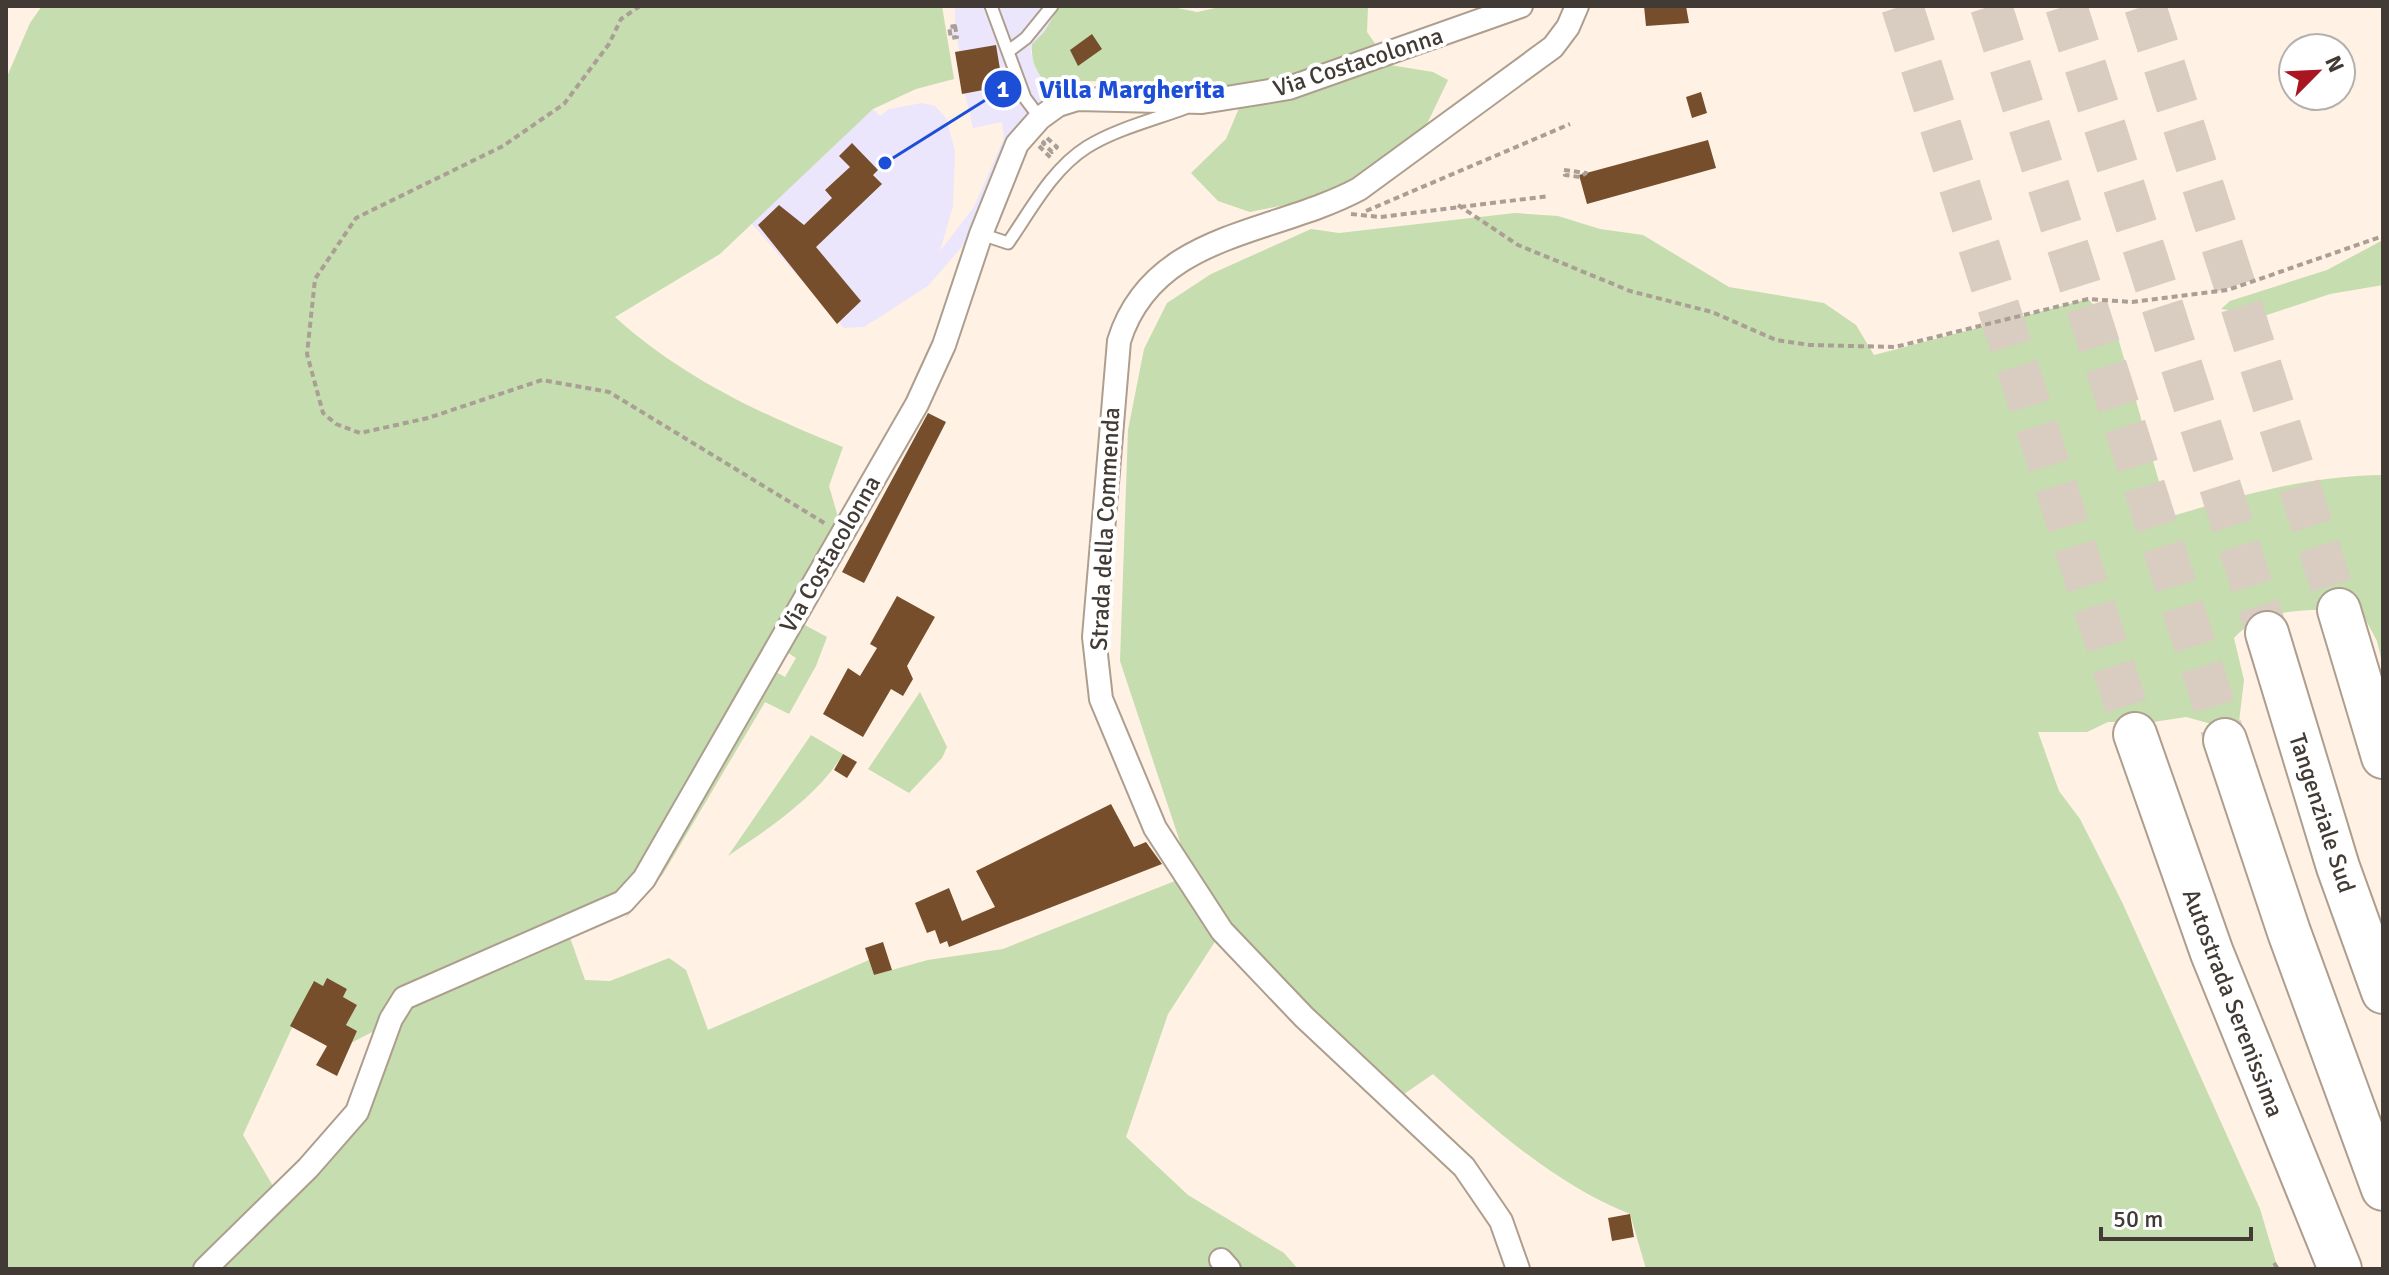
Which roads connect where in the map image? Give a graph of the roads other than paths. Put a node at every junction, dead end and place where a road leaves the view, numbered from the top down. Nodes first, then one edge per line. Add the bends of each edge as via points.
1 (991, 6) edge
2 (1052, 6) edge
3 (1521, 6) edge
4 (1577, 6) edge
5 (1010, 50) junction
6 (1202, 102) junction
7 (1044, 128) junction
8 (981, 234) junction
9 (2339, 610) tunnel mouth
10 (2267, 633) tunnel mouth
11 (2135, 734) tunnel mouth
12 (2225, 740) tunnel mouth
13 (2383, 757) edge
14 (2383, 992) edge
15 (2383, 1189) edge
16 (205, 1269) edge
17 (1518, 1269) edge
18 (2340, 1269) edge

1 - 5 lane
2 - 5 lane
3 - 6 street, Via Costacolonna via 1289,88
4 - 17 street, Strada della Commenda via 1553,47 1359,189 1184,256 1143,290 1119,341 1094,637 1101,699 1155,828 1222,931 1304,1017 1464,1167 1501,1221
5 - 7 lane via 1025,98
6 - 7 street, Via Costacolonna via 1077,99
6 - 8 lane via 1085,149 1046,187 1008,243
7 - 8 street, Via Costacolonna via 1017,144
8 - 16 street, Via Costacolonna via 944,345 917,404 644,879 623,902 404,998 391,1019 357,1112
9 - 13 highway
10 - 14 highway, Tangenziale Sud via 2338,867
11 - 18 highway, Autostrada Serenissima via 2212,953
12 - 15 highway

